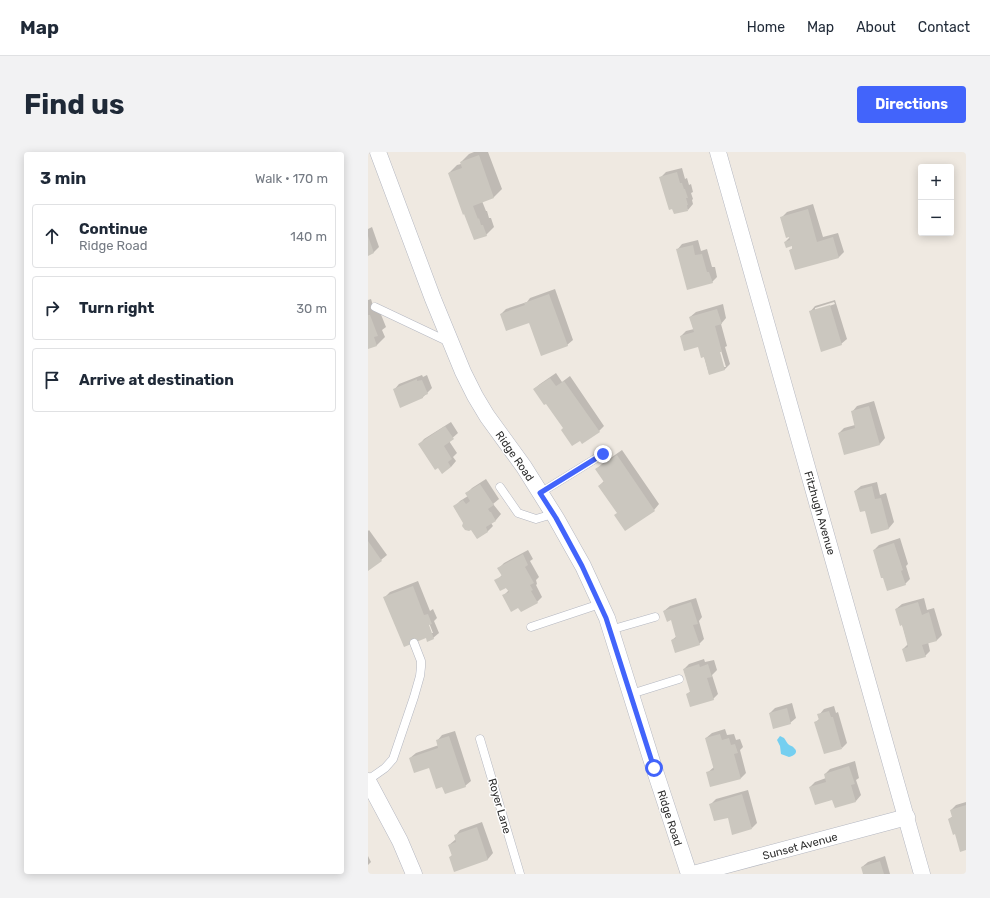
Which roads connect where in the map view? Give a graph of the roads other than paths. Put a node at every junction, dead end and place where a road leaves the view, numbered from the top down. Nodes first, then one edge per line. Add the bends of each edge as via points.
1 (378, 152) edge
2 (718, 152) edge
3 (375, 307) dead end
4 (451, 343) junction
5 (603, 454) dead end
6 (500, 487) dead end
7 (540, 493) junction
8 (553, 514) junction
9 (600, 604) junction
10 (655, 617) dead end
11 (531, 627) dead end
12 (610, 630) junction
13 (414, 643) dead end
14 (679, 679) dead end
15 (631, 694) junction
16 (480, 739) dead end
17 (368, 781) edge
18 (907, 817) junction
19 (414, 874) edge
20 (520, 874) edge
21 (689, 874) edge
22 (693, 874) edge
23 (922, 874) edge

1 - 4 street, Ridge Road
2 - 18 street, Fitzhugh Avenue
3 - 4 lane
4 - 7 street, Ridge Road via 475,396
5 - 7 lane
6 - 8 lane via 518,513 536,519
7 - 8 street, Ridge Road
8 - 9 street, Ridge Road
9 - 11 lane
9 - 12 street, Ridge Road
10 - 12 lane
12 - 15 street, Ridge Road
13 - 17 lane via 421,661 420,676 398,746 389,764
14 - 15 lane
15 - 21 street, Ridge Road
16 - 20 lane, Royer Lane
17 - 19 street via 400,841
18 - 22 street, Sunset Avenue
18 - 23 street, Fitzhugh Avenue

